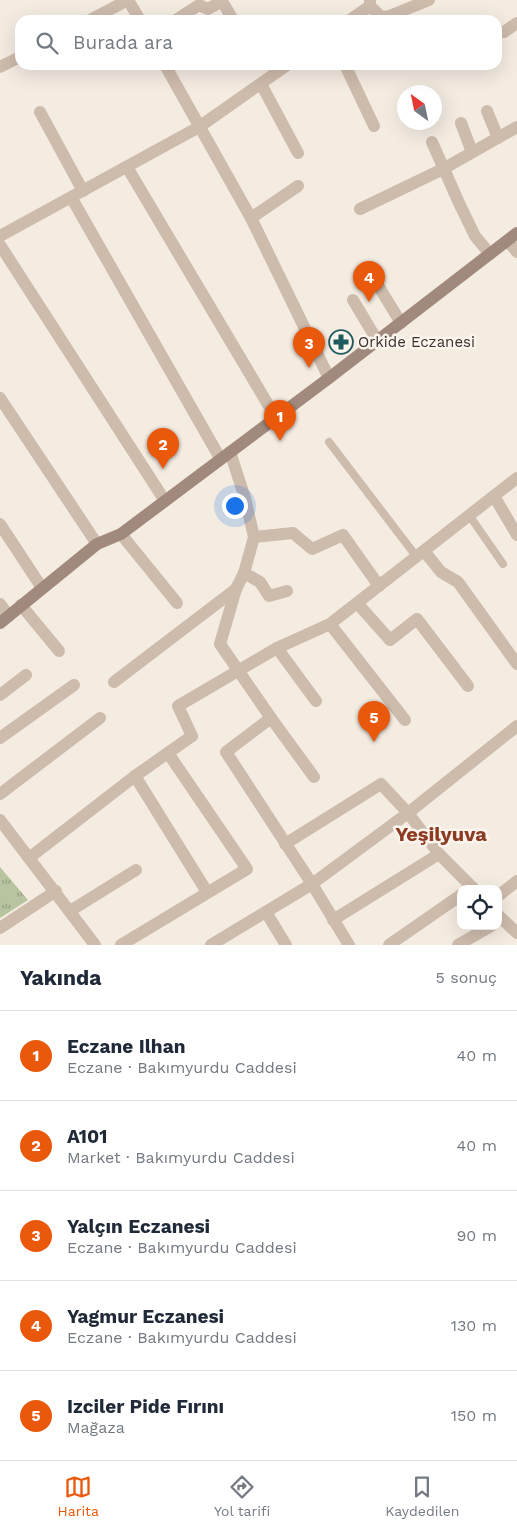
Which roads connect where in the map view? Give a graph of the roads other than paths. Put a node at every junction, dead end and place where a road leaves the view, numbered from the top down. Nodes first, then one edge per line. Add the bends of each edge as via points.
1 (128, 0) edge
2 (429, 0) edge
3 (370, 3) edge
4 (100, 15) edge
5 (137, 15) edge
6 (184, 15) edge
7 (230, 15) edge
8 (356, 15) edge
9 (379, 15) edge
10 (392, 15) edge
11 (517, 23) edge
12 (504, 32) dead end
13 (15, 60) edge
14 (0, 67) edge
15 (168, 70) edge
16 (280, 70) edge
17 (347, 70) edge
18 (261, 84) junction
19 (487, 111) dead end
20 (40, 112) dead end
21 (461, 123) dead end
22 (374, 126) dead end
23 (199, 127) junction
24 (517, 127) edge
25 (498, 138) junction
26 (432, 142) dead end
27 (298, 152) dead end
28 (472, 152) junction
29 (127, 167) junction
30 (443, 168) junction
31 (298, 186) dead end
32 (83, 191) junction
33 (71, 197) junction
34 (360, 209) dead end
35 (251, 218) junction
36 (0, 236) edge
37 (514, 236) edge
38 (0, 245) edge
39 (517, 252) edge
40 (490, 254) junction
41 (376, 282) dead end
42 (353, 300) dead end
43 (401, 323) junction
44 (377, 340) junction
45 (329, 378) junction
46 (0, 398) edge
47 (276, 418) junction
48 (328, 442) dead end
49 (225, 455) junction
50 (517, 478) edge
51 (494, 496) junction
52 (165, 502) junction
53 (469, 516) junction
54 (0, 524) edge
55 (120, 534) junction
56 (517, 535) edge
57 (254, 537) junction
58 (97, 544) junction
59 (420, 554) junction
60 (503, 564) dead end
61 (244, 572) junction
62 (378, 586) junction
63 (42, 588) junction
64 (236, 589) junction
65 (287, 591) dead end
66 (177, 603) dead end
67 (0, 604) edge
68 (358, 604) junction
69 (21, 605) junction
70 (4, 619) edge
71 (330, 624) junction
72 (277, 648) junction
73 (59, 651) dead end
74 (517, 664) edge
75 (238, 670) junction
76 (26, 675) dead end
77 (114, 682) dead end
78 (74, 685) dead end
79 (468, 686) dead end
80 (0, 695) edge
81 (316, 701) dead end
82 (100, 718) dead end
83 (271, 718) junction
84 (405, 720) dead end
85 (517, 726) edge
86 (0, 738) edge
87 (168, 753) junction
88 (135, 776) junction
89 (314, 777) dead end
90 (0, 794) edge
91 (408, 813) junction
92 (0, 820) edge
93 (285, 844) junction
94 (439, 854) junction
95 (29, 858) junction
96 (136, 870) dead end
97 (517, 881) edge
98 (312, 884) junction
99 (470, 885) edge
100 (56, 891) junction
101 (208, 892) junction
102 (502, 893) edge
103 (457, 899) edge
104 (70, 911) junction
105 (266, 912) junction
106 (334, 920) junction
107 (502, 921) edge
108 (0, 928) edge
109 (484, 930) edge
110 (517, 933) edge
111 (95, 945) edge
112 (121, 945) edge
113 (211, 945) edge
114 (286, 945) edge
115 (349, 945) edge
116 (388, 945) edge
117 (458, 945) edge

1 - 4 street
1 - 5 street
2 - 10 street
3 - 8 street
3 - 9 street
6 - 7 street via 199,5 208,9 222,1
11 - 12 street
13 - 14 street
15 - 23 street
16 - 18 street
17 - 22 street
18 - 23 street
18 - 27 street
19 - 25 street
20 - 32 street
21 - 28 street
23 - 29 street
23 - 35 street
24 - 25 street
25 - 28 street
26 - 30 street
28 - 30 street
29 - 32 street
29 - 47 street
30 - 34 street
30 - 40 street via 475,236
31 - 35 street
32 - 33 street
33 - 36 street
33 - 49 street
35 - 45 street
37 - 39 street
37 - 40 main road
38 - 52 street
40 - 43 main road
41 - 43 street
42 - 44 street
43 - 44 main road
44 - 45 main road
45 - 47 main road
46 - 58 street
47 - 49 main road
48 - 59 lane
49 - 52 main road
49 - 57 street via 245,498
50 - 51 street
51 - 53 street
51 - 56 street
52 - 55 main road
53 - 59 street
53 - 60 lane
54 - 63 street
55 - 58 main road
55 - 66 street
57 - 61 street
57 - 62 street via 293,533 312,549 343,535
58 - 63 main road
59 - 62 street
59 - 74 street via 458,582
61 - 64 street
61 - 65 street via 260,582 269,596
62 - 68 street
63 - 69 main road
64 - 75 street via 220,644
64 - 77 street
67 - 70 street
68 - 71 street
68 - 79 street via 390,640 416,619
69 - 70 main road
69 - 73 street
71 - 72 street
71 - 84 street
72 - 75 street
72 - 81 street
75 - 83 street
75 - 87 street via 178,706 192,736
76 - 80 street
78 - 86 street
82 - 90 street
83 - 89 street
83 - 93 street via 226,752
85 - 91 street
87 - 88 street
87 - 101 street via 246,869
88 - 95 street
88 - 101 street
91 - 93 street via 381,784
91 - 94 street
91 - 98 street
92 - 95 street
93 - 98 street
94 - 99 street
94 - 106 street
95 - 100 street
96 - 104 street
97 - 102 street
98 - 105 street
98 - 106 street
100 - 104 street
100 - 108 street
101 - 112 street
103 - 116 street
104 - 111 street
105 - 113 street
105 - 114 street
106 - 115 street
107 - 110 street
109 - 117 street

